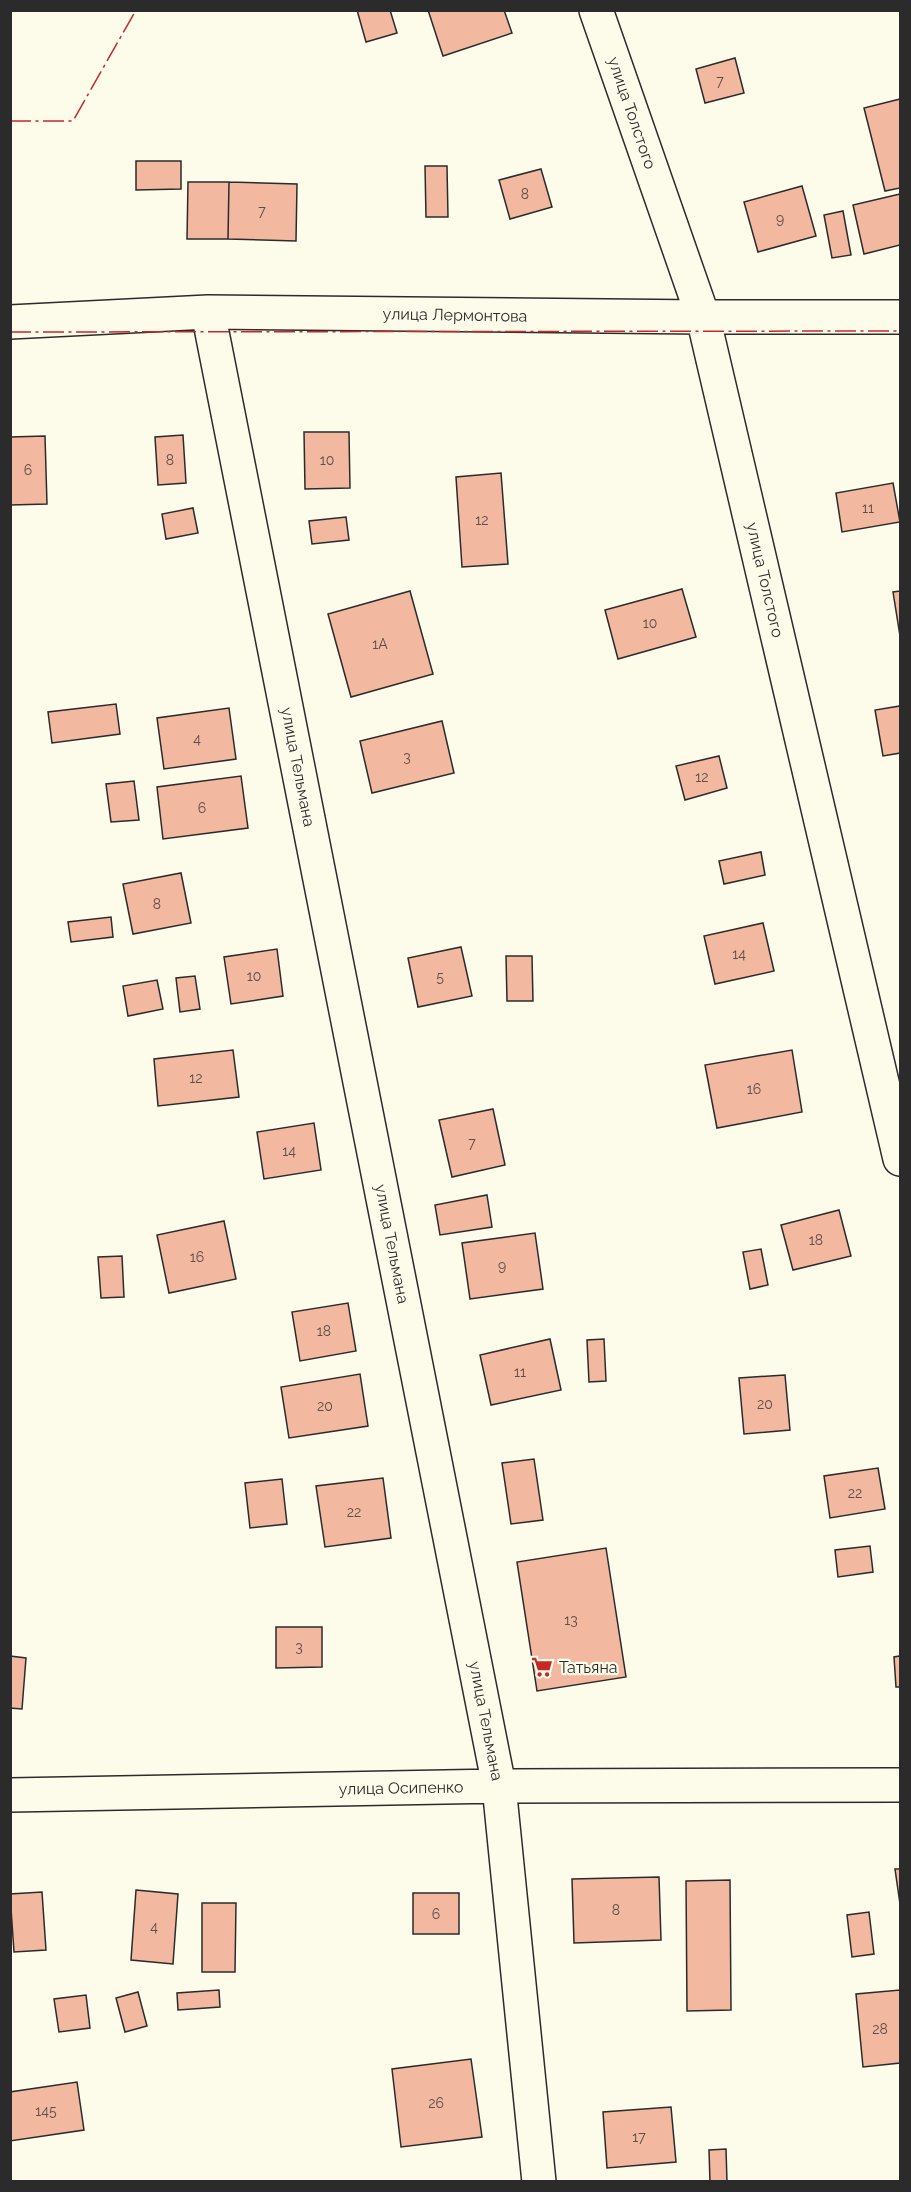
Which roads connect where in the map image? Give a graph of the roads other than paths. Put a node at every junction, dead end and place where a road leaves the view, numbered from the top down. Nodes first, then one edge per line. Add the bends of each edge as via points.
1 (596, 10) edge
2 (208, 312) junction
3 (703, 317) junction
4 (900, 317) edge
5 (10, 322) edge
6 (888, 1050) edge
7 (900, 1159) edge
8 (900, 1785) edge
9 (499, 1786) junction
10 (10, 1795) edge
11 (539, 2181) edge

1 - 3 street, улица Толстого
2 - 3 street, улица Лермонтова
2 - 5 street, улица Лермонтова
2 - 9 street, улица Тельмана
3 - 4 street, улица Лермонтова
3 - 6 street, улица Толстого
6 - 7 street, улица Толстого
8 - 9 street, улица Осипенко
9 - 10 street, улица Осипенко
9 - 11 street, улица Тельмана

